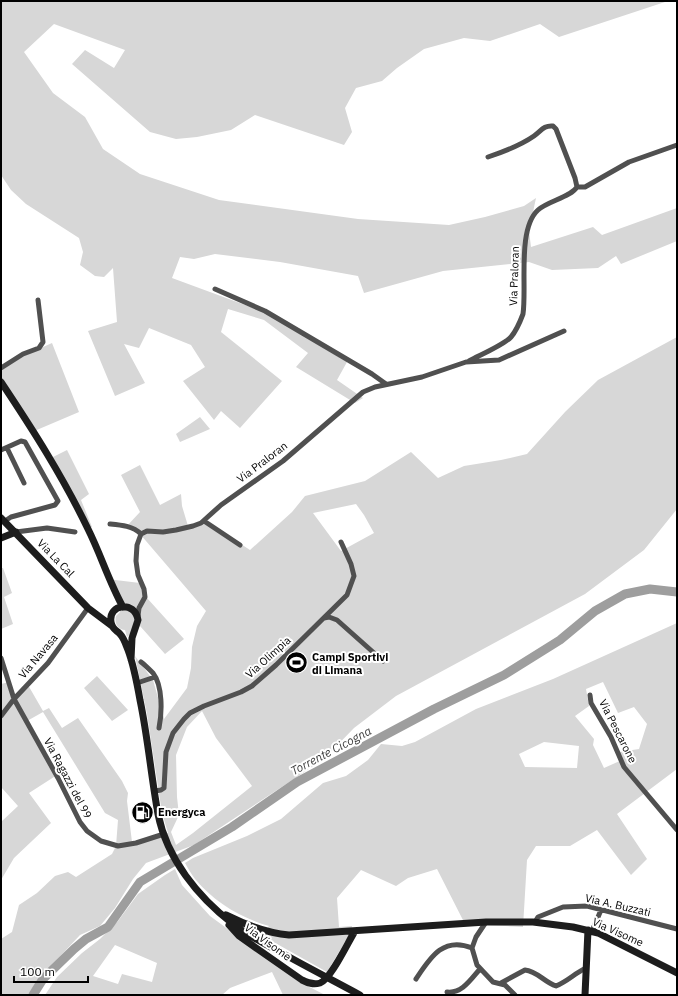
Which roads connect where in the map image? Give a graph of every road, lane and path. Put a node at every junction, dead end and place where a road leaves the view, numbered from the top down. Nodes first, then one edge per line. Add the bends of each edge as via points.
1 (677, 146) edge
2 (488, 157) dead end
3 (577, 187) junction
4 (215, 289) dead end
5 (38, 300) dead end
6 (564, 331) dead end
7 (466, 362) junction
8 (1, 368) edge
9 (1, 382) edge
10 (386, 384) junction
11 (7, 448) junction
12 (1, 450) edge
13 (24, 483) dead end
14 (3, 520) edge
15 (204, 520) junction
16 (110, 524) dead end
17 (16, 532) junction
18 (75, 532) dead end
19 (141, 534) junction
20 (1, 538) edge
21 (341, 542) dead end
22 (240, 545) dead end
23 (113, 589) junction
24 (143, 601) junction
25 (127, 607) junction
26 (88, 608) junction
27 (113, 613) junction
28 (96, 614) junction
29 (138, 616) junction
30 (324, 618) junction
31 (112, 626) junction
32 (133, 631) junction
33 (119, 633) junction
34 (1, 659) edge
35 (131, 659) junction
36 (383, 661) dead end
37 (141, 662) dead end
38 (155, 677) junction
39 (137, 683) junction
40 (590, 695) dead end
41 (14, 699) junction
42 (1, 716) edge
43 (159, 728) dead end
44 (155, 791) junction
45 (677, 830) edge
46 (164, 834) junction
47 (217, 910) junction
48 (601, 910) junction
49 (486, 922) junction
50 (535, 922) junction
51 (677, 930) edge
52 (354, 931) junction
53 (590, 931) junction
54 (472, 948) junction
55 (586, 968) junction
56 (480, 969) junction
57 (677, 973) edge
58 (416, 979) dead end
59 (501, 983) junction
60 (447, 992) dead end
61 (360, 995) edge
62 (515, 995) edge
63 (585, 995) edge

1 - 3 street, Via Praloran via 629,162 585,187
2 - 3 street via 521,143 544,126 553,126
3 - 7 street, Via Praloran via 571,193 544,205 531,218 526,233 524,305 520,324 515,332 510,339
4 - 10 street via 265,311
5 - 8 street via 42,345
6 - 7 street, Via Praloran via 499,360
7 - 10 street, Via Praloran via 422,377
9 - 23 street via 39,440 70,495 88,529
10 - 15 street, Via Praloran via 363,392 283,461
11 - 12 street
11 - 13 street
11 - 14 street via 21,441 25,442 58,502
14 - 17 street, Via La Cal
15 - 19 street, Via Praloran via 176,530 147,531
15 - 22 street
16 - 19 street via 129,527
17 - 18 street via 47,528
17 - 20 street
17 - 26 street, Via La Cal
19 - 24 street via 136,561 144,592
21 - 30 street via 354,576 347,595
23 - 25 street
23 - 27 street
24 - 25 street
24 - 29 street
25 - 27 street
25 - 29 street
26 - 28 street, Via La Cal
26 - 41 street, Via Navasa via 48,663
27 - 28 street via 101,616
27 - 31 street
28 - 31 street, Via La Cal
29 - 32 street via 138,624
30 - 36 street via 337,620
30 - 44 street, Via Olimpia via 252,686 204,706 184,719 173,733 166,752 164,788
31 - 33 street
32 - 33 street
32 - 35 street
33 - 35 street
34 - 41 street, Via Ragazzi del 99
35 - 39 street
37 - 38 street
38 - 39 street
38 - 43 street via 161,704
39 - 44 street
40 - 45 street, Via Pescarone via 624,767
41 - 42 street, Via Navasa
41 - 46 street, Via Ragazzi del 99 via 80,822 91,835 118,846
44 - 46 street
46 - 47 street via 186,876
47 - 52 street, Via Visome via 255,928 278,934 305,935
47 - 52 street, Via Visome via 239,936 302,980 314,984 321,983 330,974
47 - 61 street via 234,925
48 - 50 street, Via A. Buzzati via 587,906 563,907 538,917
48 - 51 street, Via A. Buzzati
48 - 53 street
49 - 50 street, Via Visome
49 - 52 street, Via Visome
49 - 54 street
50 - 53 street, Via Visome
53 - 55 street
53 - 57 street, Via Visome
54 - 56 street
54 - 58 street via 457,945 440,949 427,962
55 - 59 street via 556,986 536,973 525,970
55 - 63 street
56 - 59 street via 493,982
56 - 60 street via 460,990
59 - 62 street

